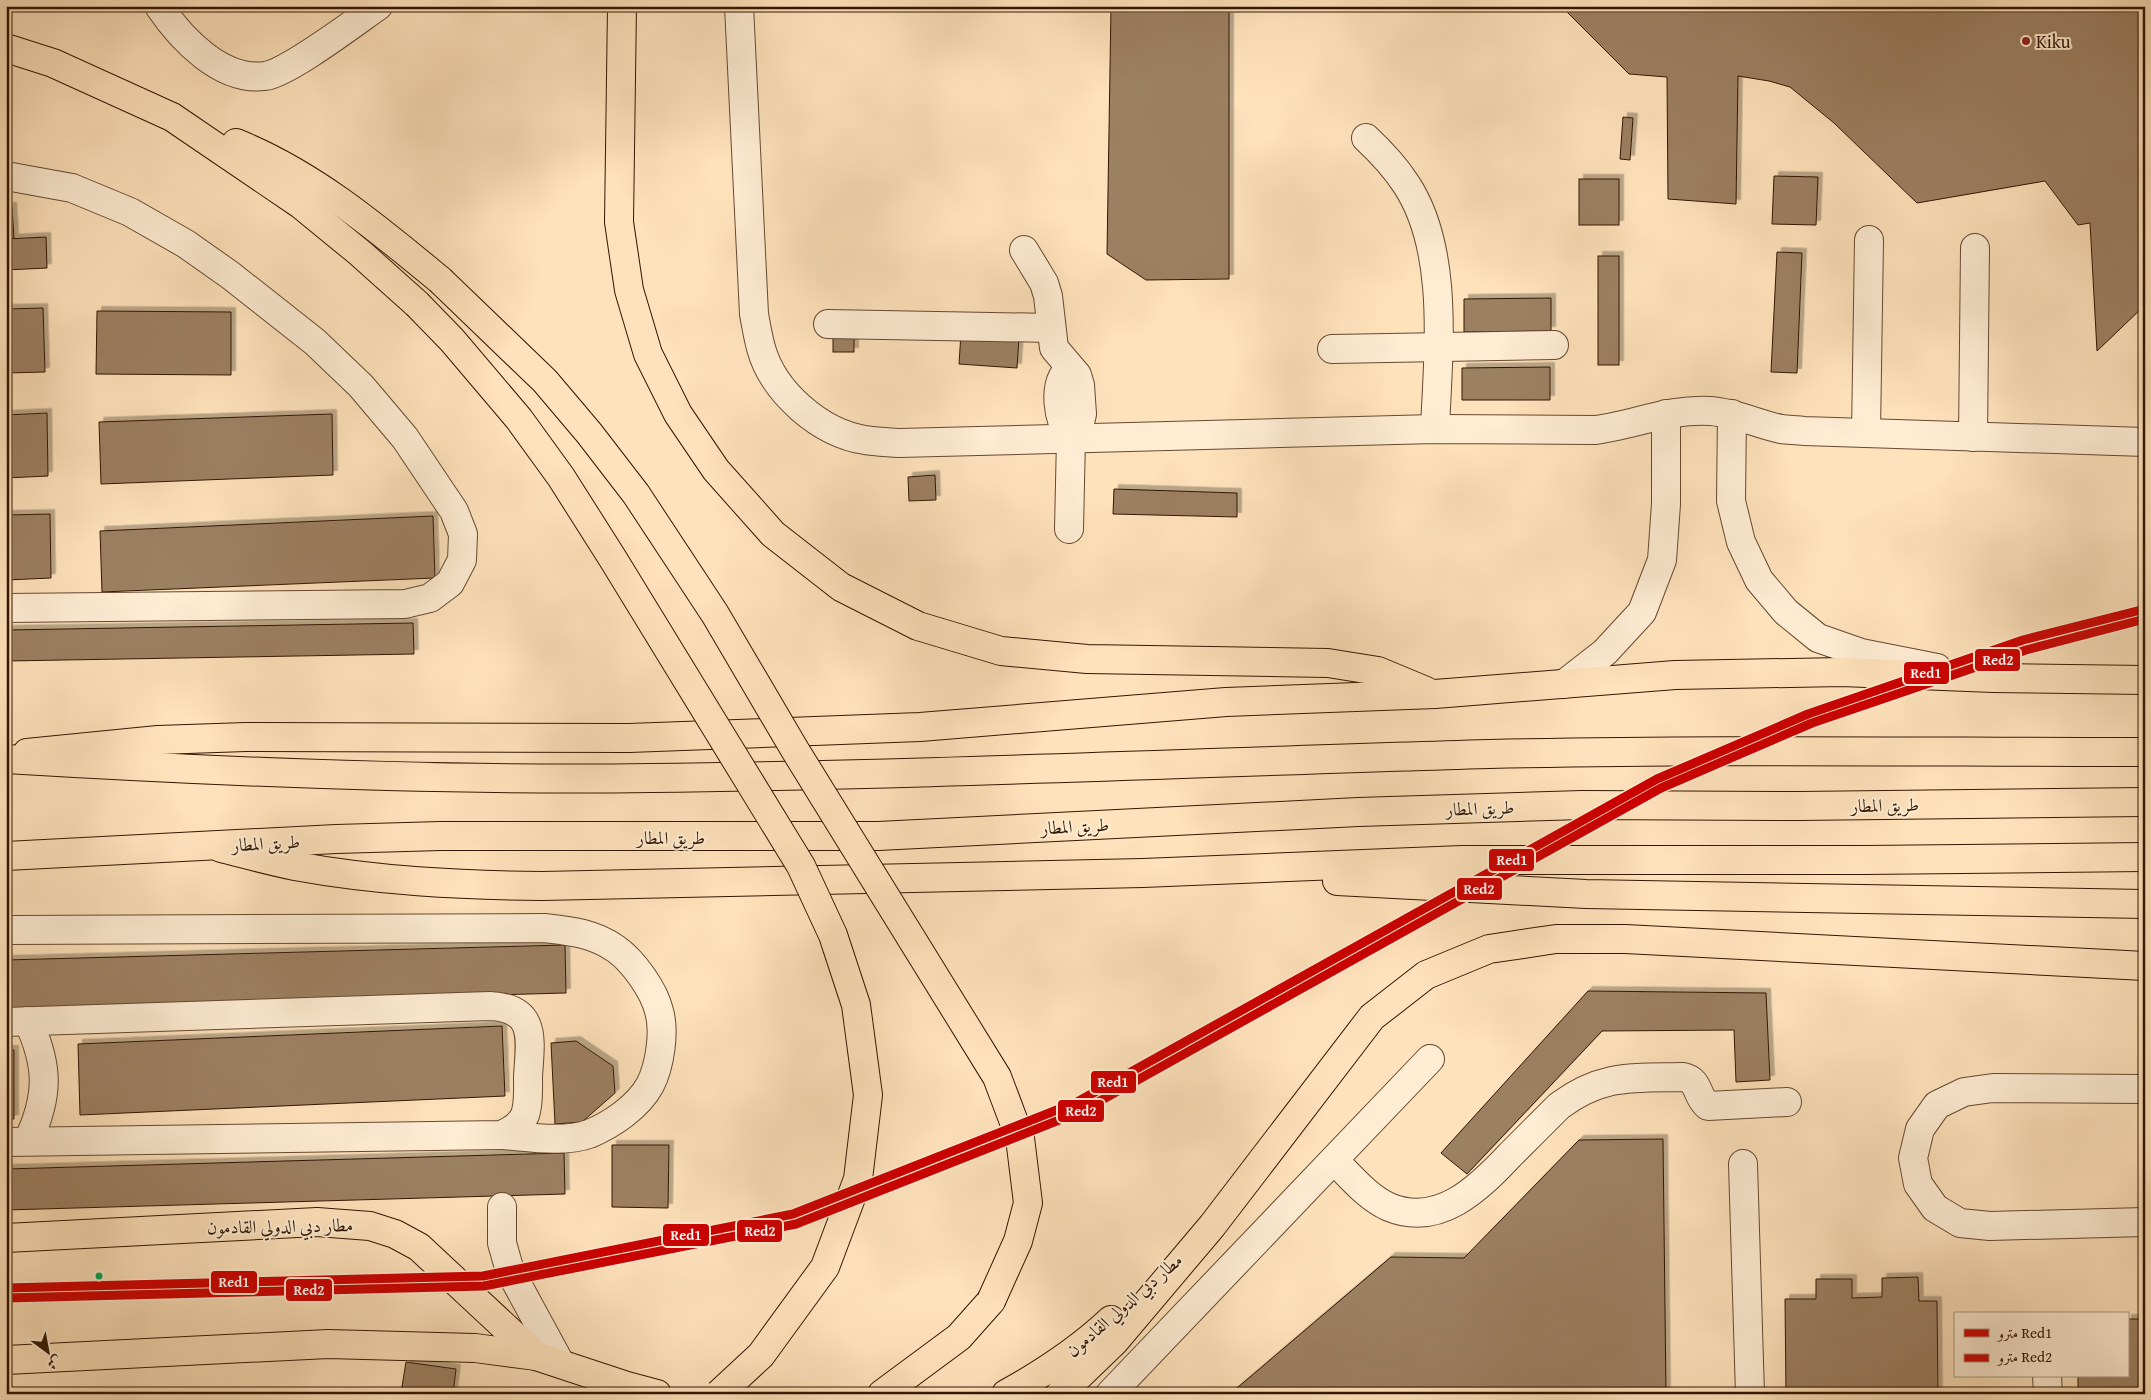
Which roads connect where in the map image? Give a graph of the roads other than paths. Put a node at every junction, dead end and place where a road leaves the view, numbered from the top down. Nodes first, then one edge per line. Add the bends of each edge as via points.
1 (159, 6) edge
2 (378, 6) edge
3 (622, 6) edge
4 (739, 6) edge
5 (6, 48) edge
6 (172, 117) junction
7 (1366, 138) dead end
8 (6, 176) edge
9 (1869, 240) dead end
10 (1975, 248) dead end
11 (1024, 250) dead end
12 (828, 324) dead end
13 (1051, 328) junction
14 (1554, 344) dead end
15 (1438, 347) junction
16 (1332, 349) dead end
17 (1666, 414) junction
18 (1732, 414) junction
19 (1435, 429) junction
20 (1866, 433) junction
21 (1973, 437) junction
22 (1071, 438) junction
23 (2145, 442) edge
24 (1069, 530) dead end
25 (6, 608) edge
26 (1993, 678) junction
27 (2145, 680) edge
28 (1564, 684) junction
29 (1435, 694) junction
30 (2145, 752) edge
31 (6, 755) edge
32 (6, 759) edge
33 (2145, 802) edge
34 (214, 846) junction
35 (6, 856) edge
36 (2145, 857) edge
37 (1235, 870) junction
38 (2145, 904) edge
39 (6, 930) edge
40 (2145, 966) edge
41 (17, 1021) edge
42 (1430, 1059) dead end
43 (2145, 1089) edge
44 (1787, 1102) dead end
45 (502, 1135) junction
46 (17, 1142) edge
47 (1334, 1160) junction
48 (1743, 1164) dead end
49 (502, 1207) dead end
50 (2145, 1222) edge
51 (1212, 1226) junction
52 (6, 1238) edge
53 (6, 1360) edge
54 (548, 1360) junction
55 (2047, 1378) edge
56 (656, 1394) edge
57 (719, 1394) edge
58 (882, 1394) edge
59 (1006, 1394) edge
60 (1060, 1394) edge
61 (1110, 1394) edge
62 (1750, 1394) edge
63 (2048, 1394) edge

1 - 2 lane via 184,37 204,55 246,77 267,76 286,68
3 - 29 main road via 620,222 629,290 648,354 678,414 716,470 773,534 841,587 918,626 1001,651 1087,659 1328,663 1378,671
4 - 22 lane via 754,314 761,349 777,381 807,414 829,428 864,440 899,443
5 - 6 main road via 53,63
6 - 57 main road, bridge via 300,204 360,253 452,340 519,419 561,477 613,559 801,866 834,935 856,1005 868,1095 858,1179 826,1266 761,1355
6 - 58 main road, bridge via 244,146 314,183 378,229 440,280 545,381 636,494 715,614 997,1077 1020,1138 1028,1203 1018,1241 991,1301 960,1337
7 - 15 lane via 1407,185 1431,242 1436,272
8 - 25 lane via 72,188 130,212 186,244 230,275 315,342 362,386 405,438 454,511 463,534 462,560 450,583 430,598 405,604
9 - 20 lane
10 - 21 lane
11 - 13 lane via 1044,284
12 - 13 lane
13 - 22 lane via 1054,348 1080,380 1080,423
14 - 15 lane
15 - 16 lane
15 - 19 lane
17 - 18 lane via 1688,411
17 - 19 lane via 1595,430
17 - 28 lane via 1662,560 1642,612 1605,652
18 - 20 lane via 1782,429
18 - 26 lane via 1732,501 1741,542 1759,580 1786,612 1818,638 1861,653
19 - 22 lane
20 - 21 lane
21 - 23 lane
22 - 24 lane
26 - 27 main road
26 - 28 main road via 1842,672 1674,675
28 - 29 main road
29 - 31 main road via 1226,702 920,727 629,738 246,737 158,740
30 - 32 main road via 1503,754 908,774 646,779 365,777
33 - 34 main road, طريق المطار via 1582,806 1358,812 878,836 442,836
34 - 35 main road, طريق المطار
34 - 37 main road via 294,866 374,878 542,886
36 - 37 main road via 1462,860
37 - 38 main road via 1317,880 1586,894
39 - 45 lane via 544,928 582,932 616,949 643,977 659,1011 661,1049 650,1085 625,1114 587,1134 549,1140
40 - 51 main road via 1625,939 1556,939 1488,948 1426,975 1372,1017
41 - 45 lane via 505,1007 519,1014 528,1026 530,1042 524,1116 515,1128
41 - 46 lane via 38,1044 44,1068 40,1110
42 - 47 lane
43 - 50 lane via 1993,1088 1964,1092 1937,1105 1920,1129 1914,1158 1918,1184 1935,1208 1960,1223 1990,1226
44 - 47 lane via 1708,1106 1702,1102 1695,1083 1683,1077 1620,1078 1603,1082 1559,1106 1471,1194 1443,1208 1425,1212 1406,1212 1388,1207
45 - 46 lane
47 - 61 lane
48 - 62 lane
49 - 54 lane via 502,1243 510,1271
51 - 59 main road, مطار دبي الدولي القادمون via 1090,1340 1039,1376
51 - 60 main road via 1114,1342
52 - 54 main road, مطار دبي الدولي القادمون via 316,1222 370,1226 419,1247
53 - 54 main road, مطار دبي الدولي القادمون via 328,1344 475,1348
54 - 56 main road, مطار دبي الدولي القادمون
55 - 63 lane

